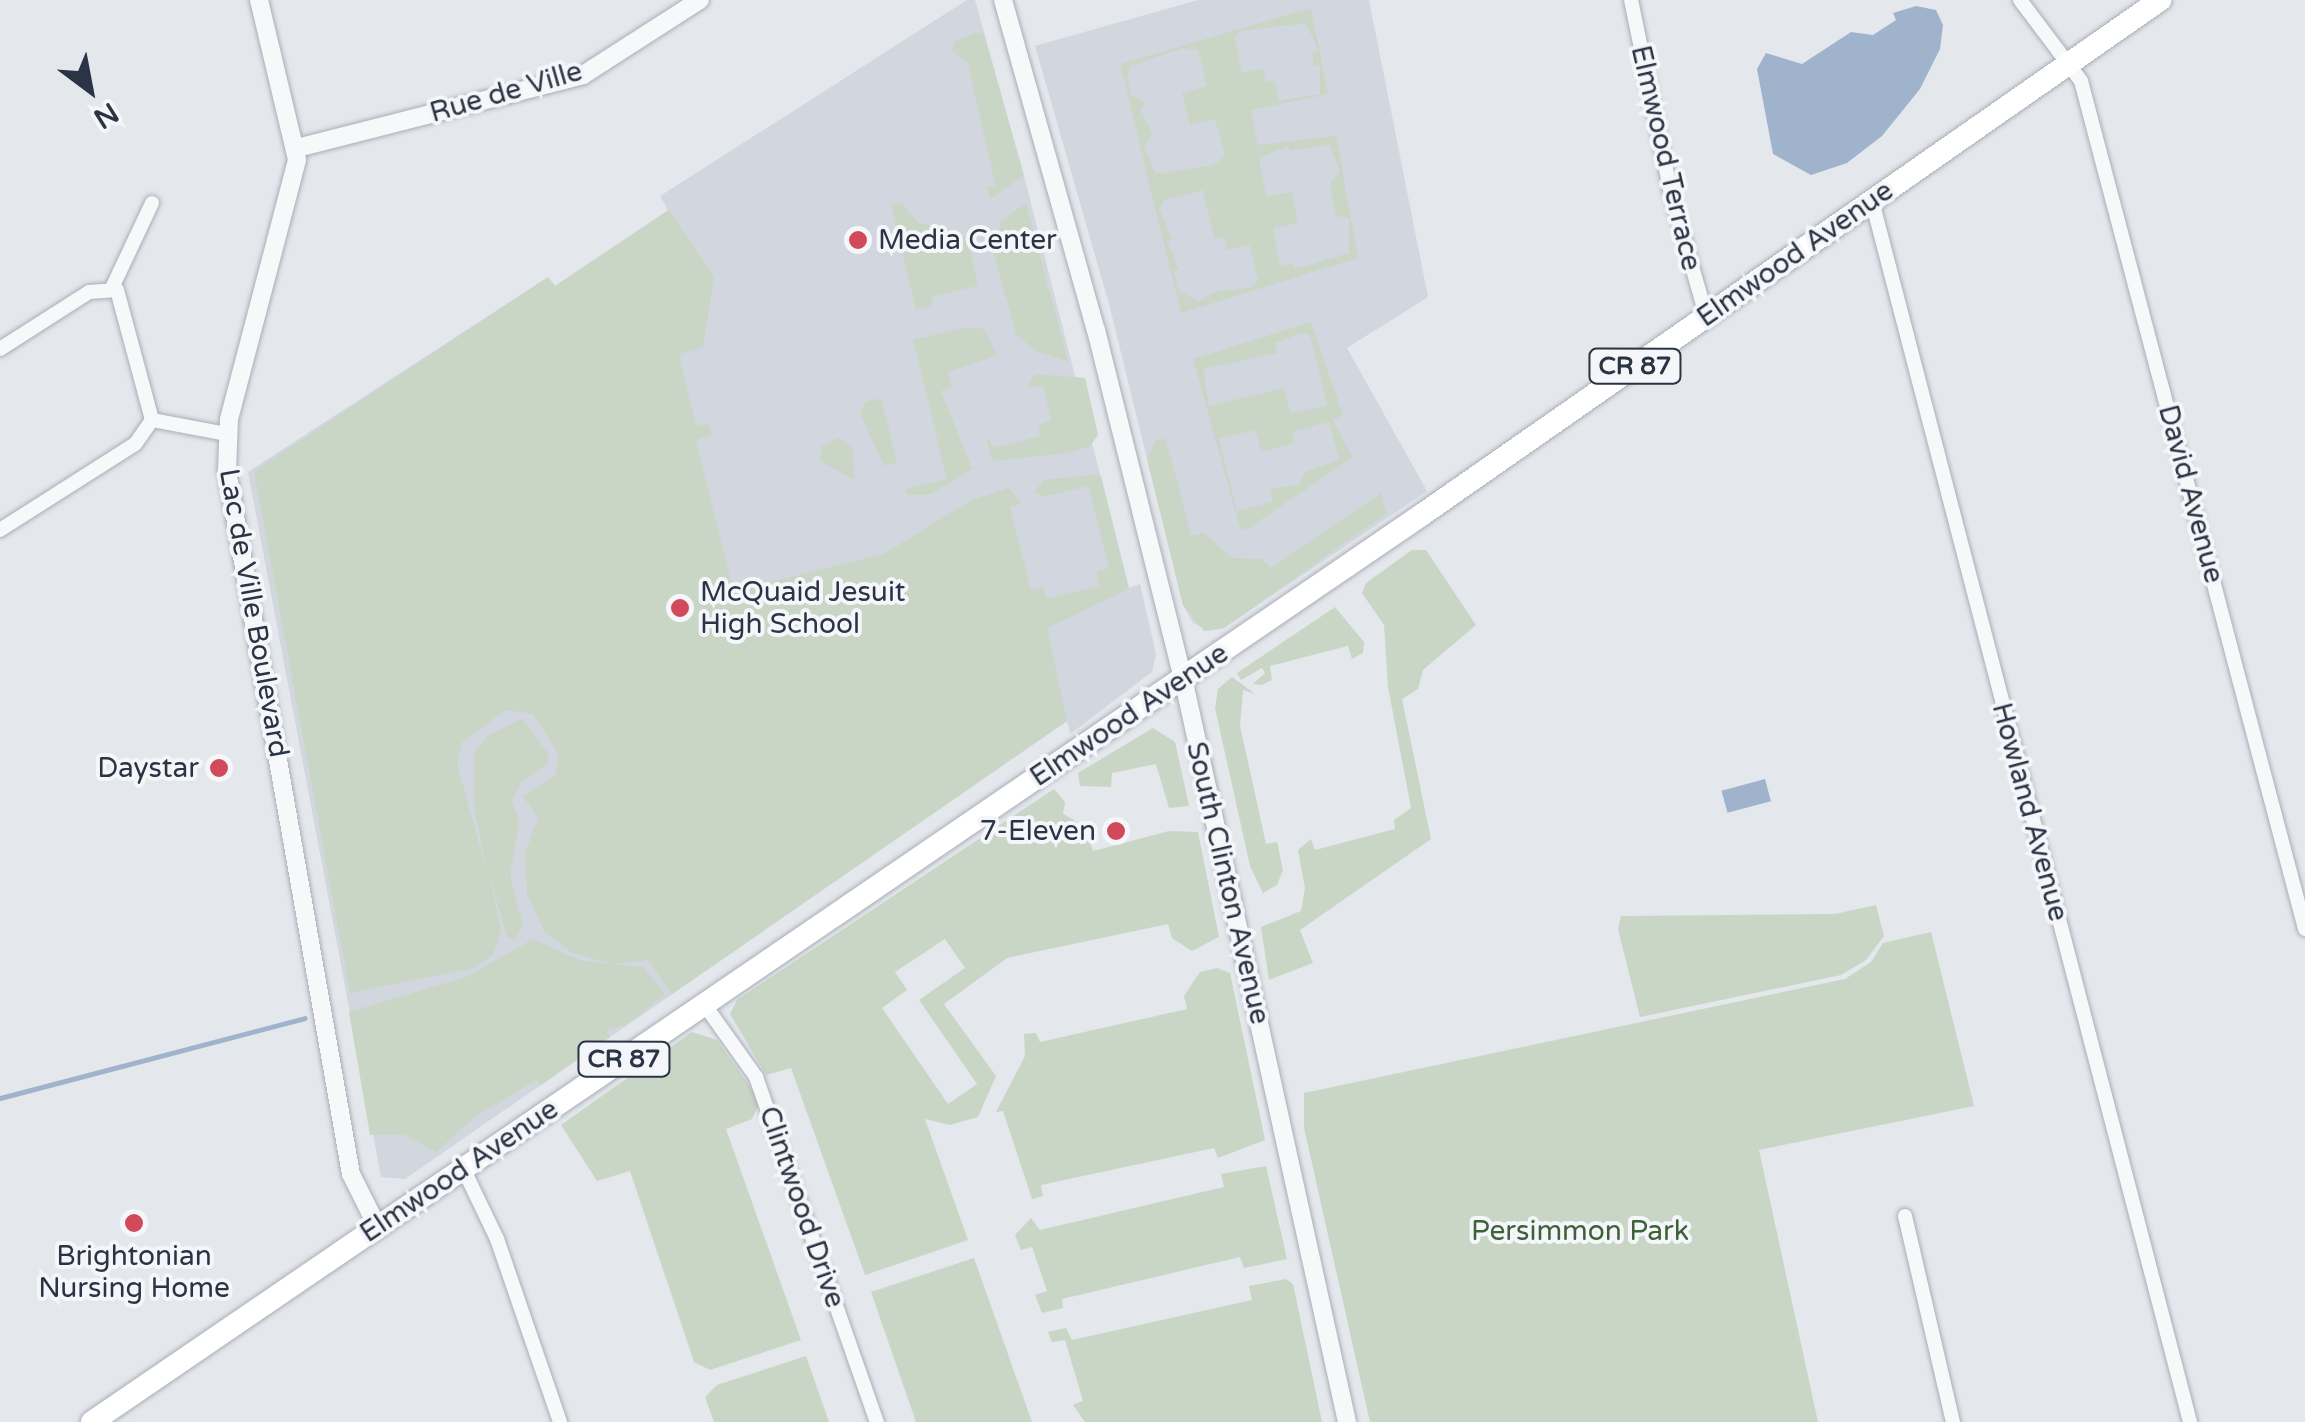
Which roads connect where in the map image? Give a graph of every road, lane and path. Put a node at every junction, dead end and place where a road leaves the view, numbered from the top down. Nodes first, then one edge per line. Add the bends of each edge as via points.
1 (259, 0) edge
2 (700, 0) edge
3 (1002, 0) edge
4 (1632, 0) edge
5 (2020, 0) edge
6 (2160, 0) edge
7 (2071, 62) junction
8 (297, 148) junction
9 (1872, 201) junction
10 (152, 203) dead end
11 (112, 288) junction
12 (1706, 316) junction
13 (0, 349) edge
14 (152, 420) junction
15 (227, 434) junction
16 (0, 530) edge
17 (1182, 678) junction
18 (2305, 929) edge
19 (704, 1004) junction
20 (463, 1168) junction
21 (1905, 1216) dead end
22 (377, 1226) junction
23 (92, 1422) edge
24 (560, 1422) edge
25 (877, 1422) edge
26 (1347, 1422) edge
27 (1952, 1422) edge
28 (2190, 1422) edge

1 - 8 street, Lac de Ville Boulevard
2 - 8 street, Rue de Ville via 576,77
3 - 17 street, South Clinton Avenue via 1096,330
4 - 12 street, Elmwood Terrace via 1671,194
5 - 7 street
6 - 7 main road, Elmwood Avenue / CR 87
7 - 9 main road, Elmwood Avenue / CR 87
7 - 18 street, David Avenue
8 - 15 street, Lac de Ville Boulevard
9 - 12 main road, Elmwood Avenue / CR 87
9 - 28 street, Howland Avenue
10 - 11 street
11 - 13 street via 89,292
11 - 14 street via 125,305
12 - 17 main road, Elmwood Avenue / CR 87
14 - 15 street
14 - 16 street via 135,444
15 - 22 street, Lac de Ville Boulevard via 228,481 351,1174
17 - 19 main road, Elmwood Avenue / CR 87
17 - 26 street, South Clinton Avenue
19 - 20 main road, Elmwood Avenue / CR 87
19 - 25 street, Clintwood Drive via 756,1077
20 - 22 main road, Elmwood Avenue / CR 87
20 - 24 street via 492,1226
21 - 27 street
22 - 23 main road, Elmwood Avenue / CR 87

